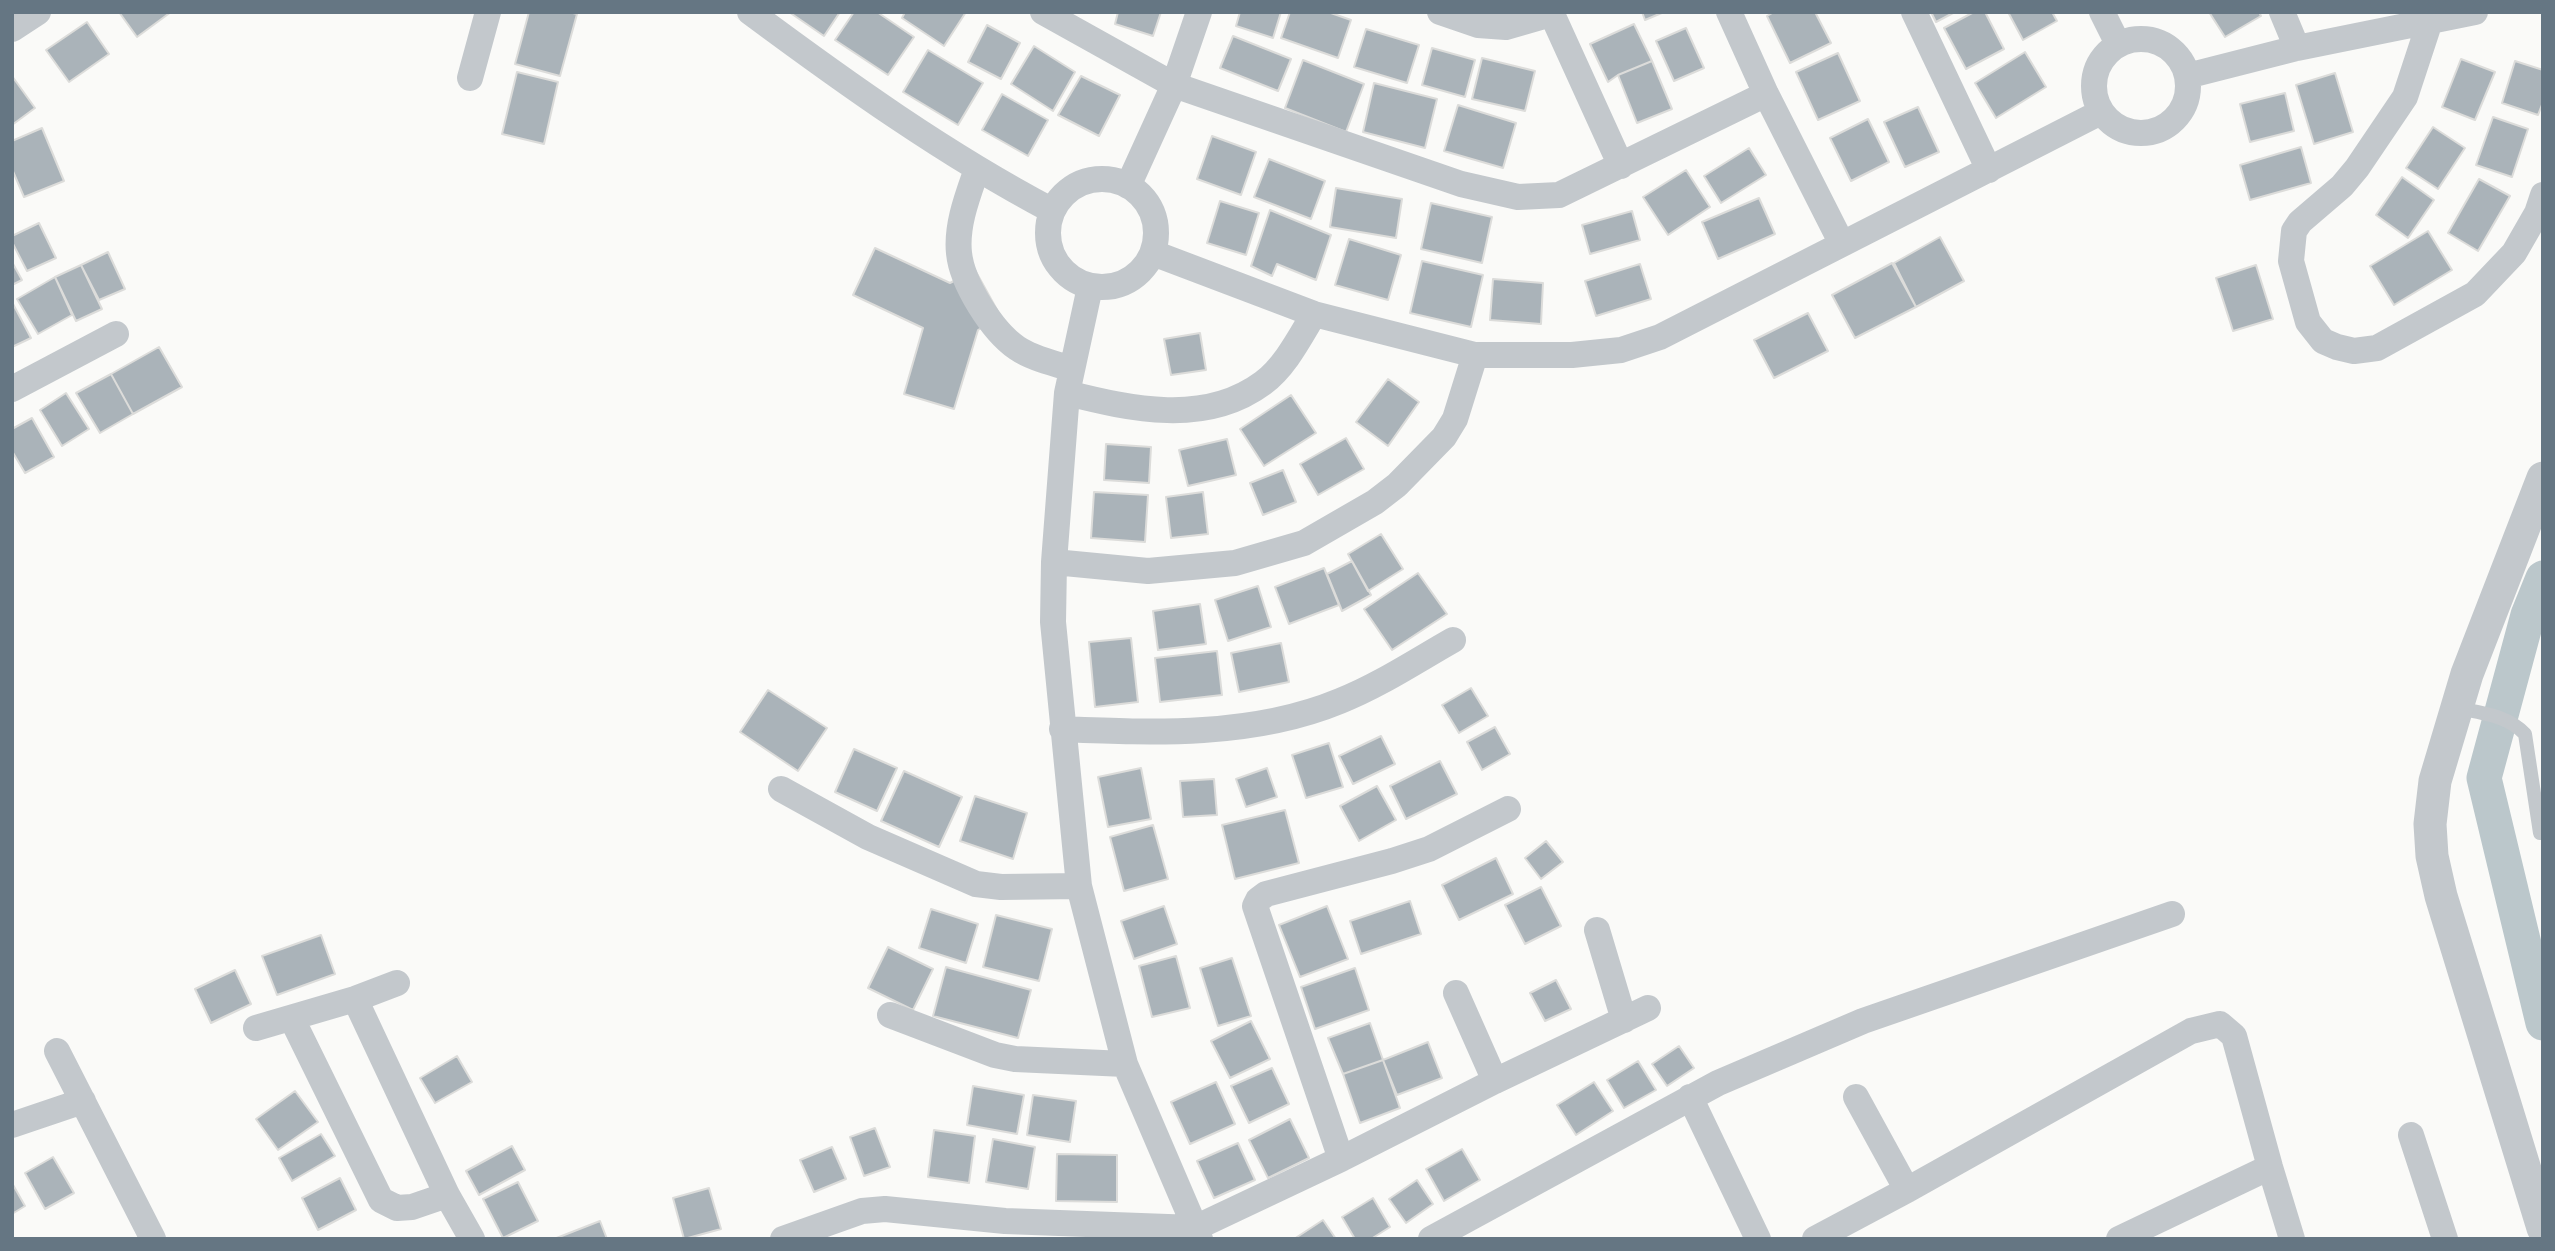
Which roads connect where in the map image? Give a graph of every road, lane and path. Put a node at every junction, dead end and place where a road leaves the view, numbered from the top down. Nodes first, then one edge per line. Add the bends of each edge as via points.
1 (38, 12) edge
2 (488, 12) edge
3 (750, 12) edge
4 (1043, 12) edge
5 (1199, 12) edge
6 (1440, 12) edge
7 (1729, 12) edge
8 (1914, 12) edge
9 (2102, 12) edge
10 (2282, 12) edge
11 (1551, 13) edge
12 (2466, 13) edge
13 (2430, 21) junction
14 (12, 29) edge
15 (2118, 44) junction
16 (2297, 48) junction
17 (2187, 76) junction
18 (470, 78) dead end
19 (1174, 85) junction
20 (1766, 94) junction
21 (2101, 112) junction
22 (1621, 166) junction
23 (977, 169) junction
24 (1989, 170) junction
25 (1128, 186) junction
26 (2543, 195) edge
27 (1051, 210) junction
28 (1842, 244) junction
29 (1153, 253) junction
30 (1090, 287) junction
31 (1314, 314) junction
32 (116, 334) dead end
33 (1475, 355) junction
34 (1070, 381) junction
35 (12, 389) edge
36 (2543, 478) edge
37 (1054, 562) junction
38 (1453, 640) dead end
39 (2455, 708) junction
40 (1062, 729) junction
41 (781, 789) dead end
42 (1508, 809) dead end
43 (2540, 834) dead end
44 (1079, 886) junction
45 (2172, 914) dead end
46 (1597, 930) dead end
47 (397, 983) dead end
48 (1456, 993) dead end
49 (355, 999) junction
50 (1648, 1008) dead end
51 (890, 1015) dead end
52 (292, 1019) junction
53 (1624, 1020) junction
54 (256, 1028) dead end
55 (57, 1051) dead end
56 (1125, 1064) junction
57 (1495, 1081) junction
58 (1690, 1097) junction
59 (1856, 1097) dead end
60 (83, 1101) junction
61 (12, 1125) edge
62 (2412, 1135) dead end
63 (1341, 1159) junction
64 (2270, 1167) junction
65 (1907, 1190) junction
66 (447, 1195) junction
67 (2543, 1228) edge
68 (1008, 1230) edge
69 (1197, 1233) edge
70 (2129, 1236) edge
71 (153, 1239) edge
72 (472, 1239) edge
73 (783, 1239) edge
74 (1431, 1239) edge
75 (1758, 1239) edge
76 (1815, 1239) edge
77 (2292, 1239) edge
78 (2445, 1239) edge

1 - 14 street
2 - 18 street
3 - 23 street via 848,85
4 - 19 street
5 - 19 street
6 - 11 street via 1478,25 1506,27
7 - 20 street
8 - 24 street
9 - 15 street
10 - 16 street
11 - 22 street
12 - 13 street
13 - 16 street
13 - 26 street via 2405,97 2357,168 2294,231 2291,261 2308,322 2323,341 2337,347 2354,351 2377,348 2475,294 2496,275 2514,253
15 - 17 street via 2147,38 2161,43 2182,62
15 - 21 street via 2095,74 2095,98
16 - 17 street
17 - 21 street via 2183,108 2159,130 2127,131
19 - 22 street via 1461,184 1518,198 1559,195
19 - 25 street
20 - 22 street
20 - 28 street
21 - 24 street
23 - 27 street
23 - 34 street via 960,232 964,274 990,321 1016,348
24 - 28 street
25 - 27 street via 1093,179 1076,184
25 - 29 street via 1143,198 1153,215 1157,234
27 - 30 street via 1047,229 1053,257 1072,279
28 - 33 street via 1660,337 1620,350
29 - 30 street via 1143,270 1128,282
29 - 31 street
30 - 34 street
31 - 33 street
31 - 34 street via 1264,383 1202,409 1168,411 1111,404
32 - 35 street
33 - 37 street via 1455,419 1444,437 1375,502 1304,543 1235,563 1148,571
34 - 37 street
36 - 39 street
37 - 40 street via 1053,622
38 - 40 street via 1364,690 1309,712 1234,729
39 - 43 lane via 2505,719 2525,734
39 - 67 street via 2435,781 2432,856
40 - 44 street
41 - 44 street via 868,837 976,884
42 - 63 street via 1430,849 1266,894 1255,906
44 - 56 street
45 - 58 street via 1863,1021
46 - 53 street
47 - 49 street
48 - 57 street
49 - 52 street
49 - 66 street
50 - 53 street
51 - 56 street via 995,1055
52 - 54 street
52 - 66 street via 381,1200 397,1208 412,1208
53 - 57 street
55 - 60 street
56 - 69 street
57 - 63 street
58 - 74 street
58 - 75 street
59 - 65 street
60 - 61 street
60 - 71 street
62 - 78 street
63 - 69 street
64 - 65 street via 2234,1036 2220,1024 2191,1031
64 - 70 street
64 - 77 street
65 - 76 street
66 - 72 street
68 - 69 street
68 - 73 street via 885,1209 862,1211

